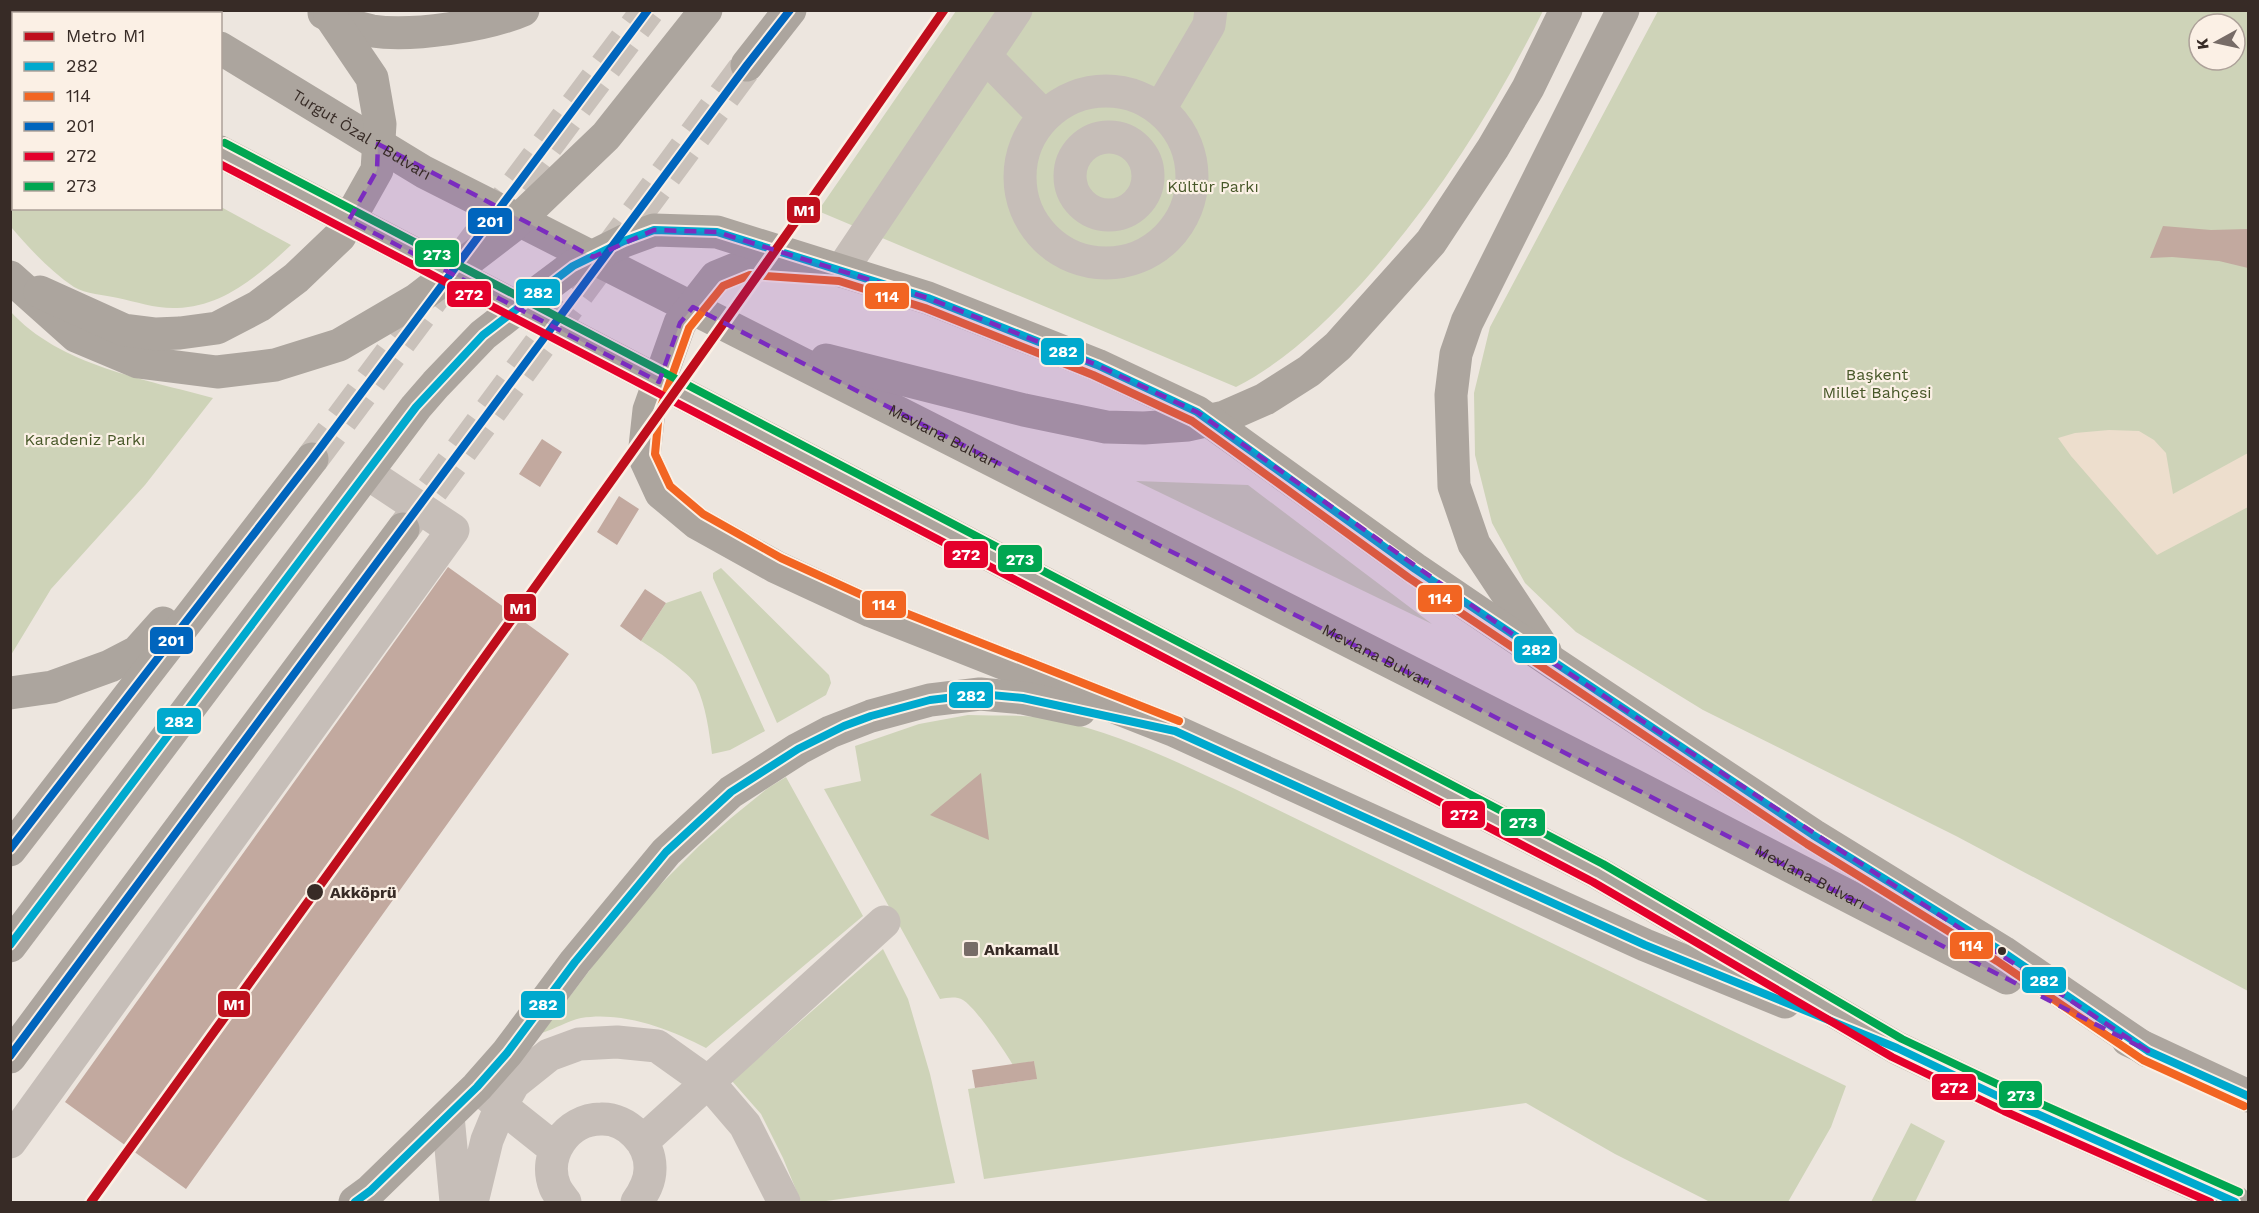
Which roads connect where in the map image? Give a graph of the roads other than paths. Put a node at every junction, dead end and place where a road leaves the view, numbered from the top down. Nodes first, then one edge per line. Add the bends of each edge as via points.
1 (523, 10) edge
2 (706, 10) edge
3 (790, 10) edge
4 (1016, 10) edge
5 (1211, 10) edge
6 (1566, 10) edge
7 (1623, 10) edge
8 (328, 12) edge
9 (222, 49) edge
10 (986, 57) junction
11 (747, 65) tunnel mouth
12 (1049, 112) junction
13 (1167, 117) junction
14 (1080, 148) junction
15 (1139, 152) junction
16 (222, 153) edge
17 (1078, 201) junction
18 (1134, 206) junction
19 (508, 214) joint
20 (1037, 228) junction
21 (1166, 238) junction
22 (841, 271) junction
23 (12, 279) edge
24 (766, 344) junction
25 (367, 473) junction
26 (404, 529) tunnel mouth
27 (1555, 664) junction
28 (10, 693) edge
29 (1175, 731) junction
30 (10, 850) edge
31 (884, 922) dead end
32 (10, 946) edge
33 (1897, 1048) junction
34 (2148, 1051) junction
35 (10, 1058) edge
36 (709, 1083) junction
37 (489, 1096) junction
38 (2248, 1096) edge
39 (448, 1116) junction
40 (10, 1142) edge
41 (642, 1142) junction
42 (555, 1149) junction
43 (365, 1199) edge
44 (456, 1203) edge
45 (472, 1203) edge
46 (565, 1203) edge
47 (637, 1203) edge
48 (784, 1203) edge
49 (2235, 1203) edge

1 - 8 highway via 506,18 399,32 371,31
2 - 23 highway via 606,136 510,228 416,300 339,345 275,365 217,372 138,362 76,336
3 - 11 highway
4 - 10 street
5 - 13 street via 1209,25
6 - 24 highway via 1528,88 1431,242 1338,346 1309,371 1265,399 1224,417 1188,425 1106,427
7 - 27 highway via 1467,322 1456,354 1451,395 1454,486 1474,544
8 - 23 highway via 372,78 380,124 377,170 340,236 296,279 259,306 217,328 156,334 124,330
9 - 19 highway, Turgut Özal 1 Bulvarı via 424,172
10 - 12 street
10 - 22 street
12 - 13 street via 1076,96 1112,90 1147,101
12 - 14 street
12 - 20 street via 1023,151 1020,171 1027,211
13 - 15 street
13 - 21 street via 1184,141 1192,176 1185,212
14 - 15 street via 1090,140 1115,136
14 - 17 street via 1069,173 1070,186
15 - 18 street via 1145,159 1147,184
16 - 33 highway via 1598,873
17 - 18 street via 1097,214 1110,216
17 - 20 street
18 - 21 street
19 - 24 highway, Mevlana Bulvarı
20 - 21 street via 1068,254 1107,263 1146,253
22 - 25 highway via 717,232 654,230 624,240 573,266 483,336 416,407
22 - 27 highway via 928,298 1025,336 1197,412
22 - 29 highway via 748,264 716,277 680,323 649,410 644,456 661,493 697,523 776,567 871,611
24 - 34 highway, Mevlana Bulvarı
25 - 32 highway
25 - 40 street via 453,530
26 - 35 highway
27 - 34 highway via 1814,835 2003,952
28 - 30 highway via 52,687 137,652 312,459
29 - 33 highway via 1645,945
29 - 37 highway via 1023,698 980,694 930,700 870,716 798,749 731,792 666,852 575,962 507,1053
31 - 36 street
33 - 49 highway
34 - 38 highway, Mevlana Bulvarı
36 - 37 street via 657,1046 579,1044 549,1055 514,1083
36 - 41 street
36 - 48 street via 745,1125
37 - 39 highway
37 - 42 street
37 - 45 street via 488,1140
39 - 43 highway
39 - 44 street
41 - 42 street via 620,1123 602,1118 583,1122 566,1133
41 - 47 street via 651,1169
42 - 46 street via 551,1168 555,1187

